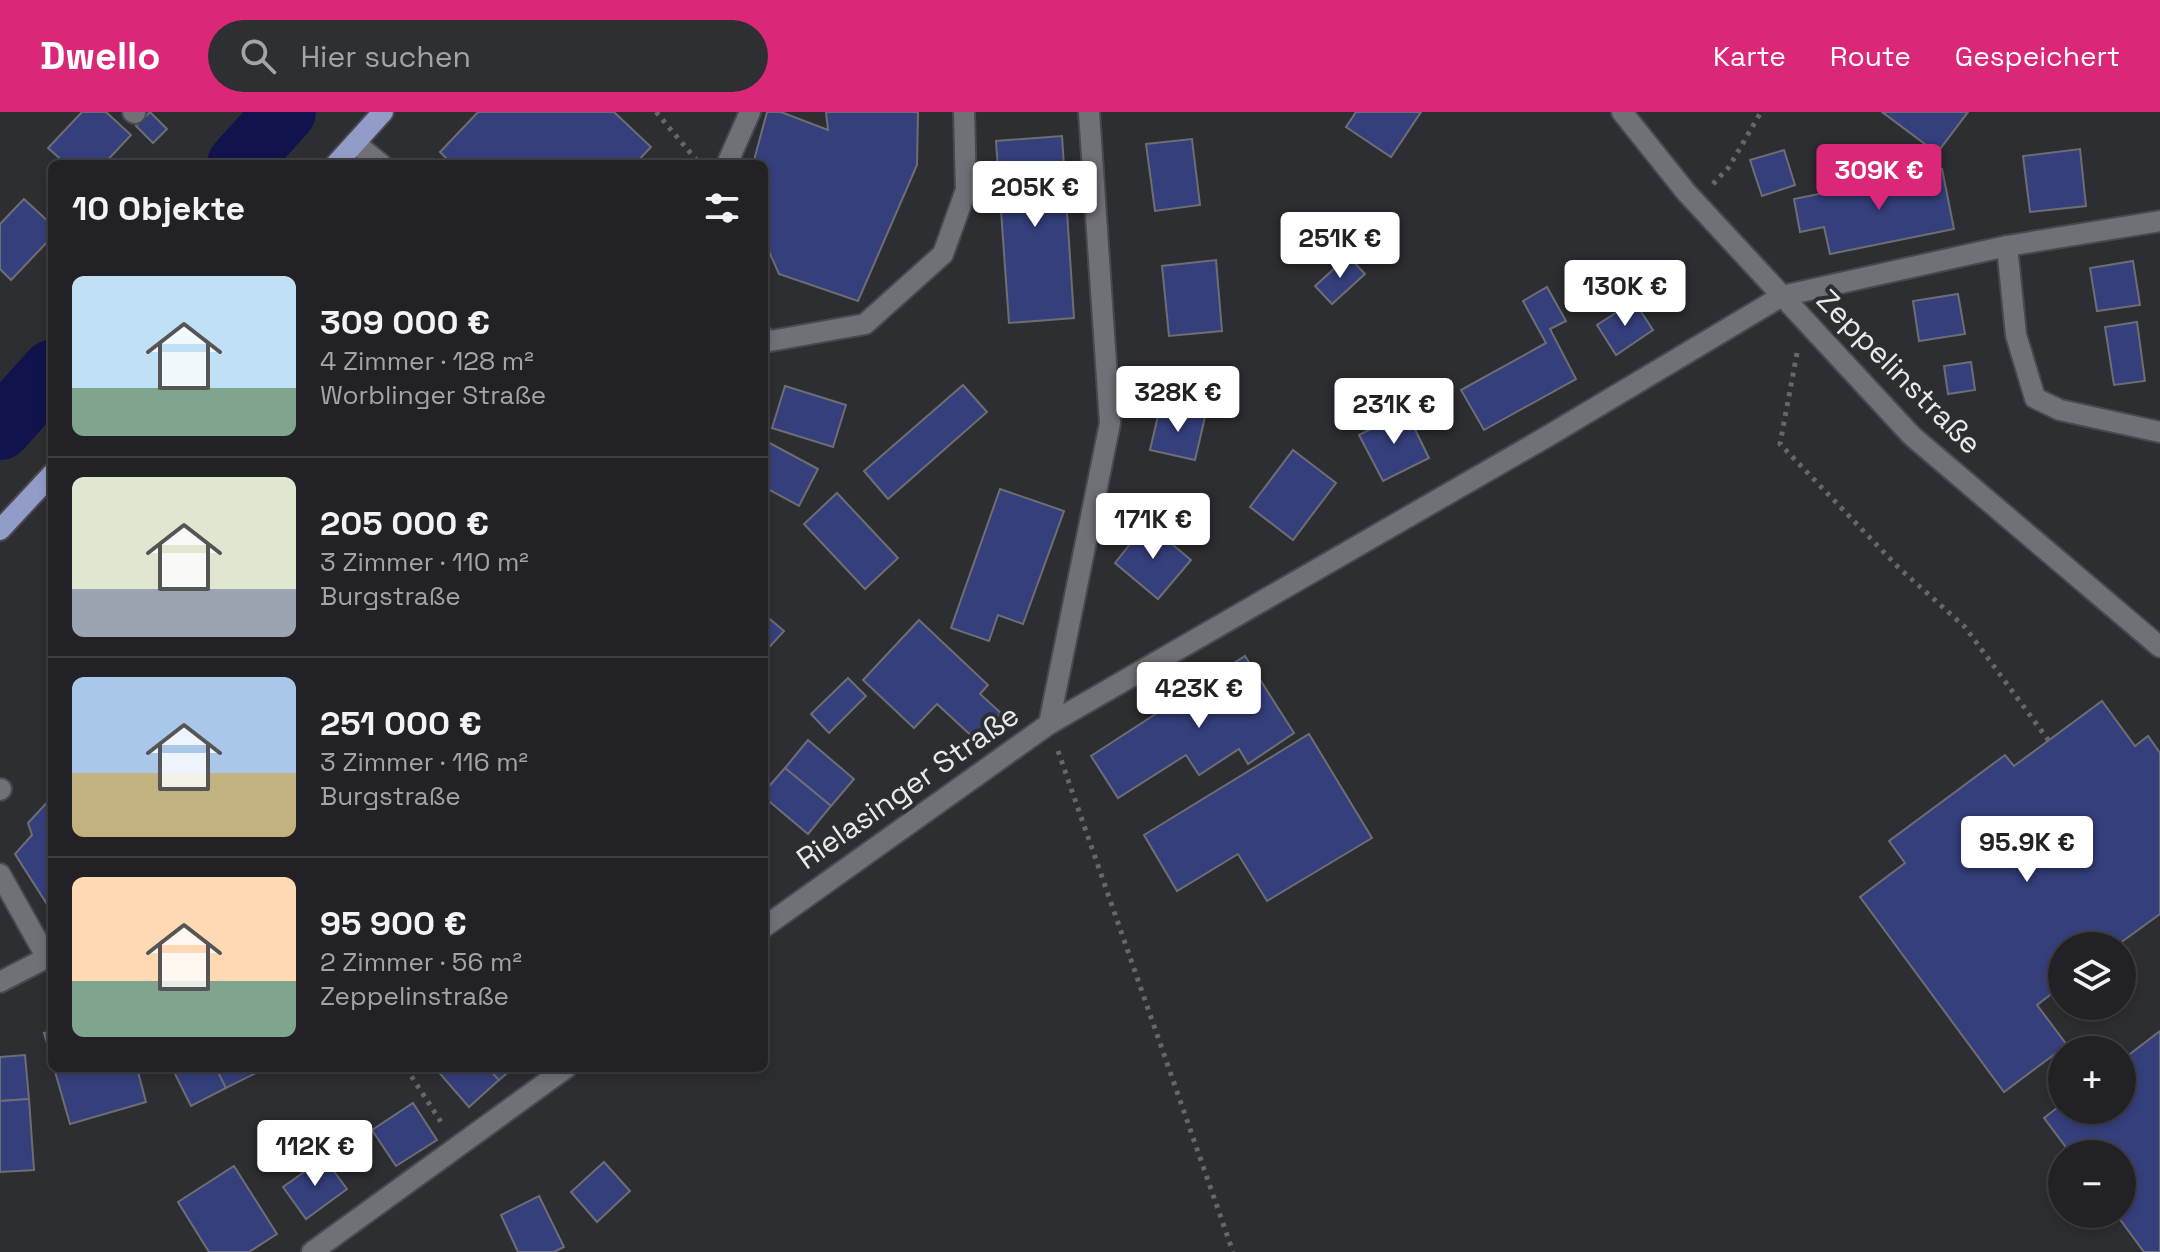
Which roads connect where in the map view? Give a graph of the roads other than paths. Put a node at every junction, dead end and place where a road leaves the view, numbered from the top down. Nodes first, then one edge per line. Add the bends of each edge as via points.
1 (383, 112) edge
2 (750, 112) edge
3 (964, 112) edge
4 (1089, 112) edge
5 (1622, 112) edge
6 (355, 143) junction
7 (340, 160) edge
8 (376, 160) edge
9 (729, 160) edge
10 (2160, 221) edge
11 (2007, 246) junction
12 (1782, 296) junction
13 (768, 340) edge
14 (2160, 432) edge
15 (48, 478) edge
16 (0, 530) edge
17 (2160, 647) edge
18 (1049, 724) junction
19 (0, 874) edge
20 (768, 924) edge
21 (48, 953) edge
22 (48, 957) edge
23 (0, 982) edge
24 (560, 1072) edge
25 (312, 1252) edge

1 - 6 main road
2 - 9 street
3 - 13 street via 966,190 943,254 865,324
4 - 18 street via 1110,423
5 - 12 street, Zeppelinstraße via 1686,192
6 - 7 main road
6 - 8 street
10 - 11 street, Rielasinger Straße
11 - 12 street, Rielasinger Straße
11 - 14 street via 2016,335 2035,398 2060,410
12 - 17 street, Zeppelinstraße via 1912,436
12 - 18 street, Rielasinger Straße
15 - 16 main road
18 - 20 street, Rielasinger Straße
19 - 21 street
22 - 23 street
24 - 25 street

